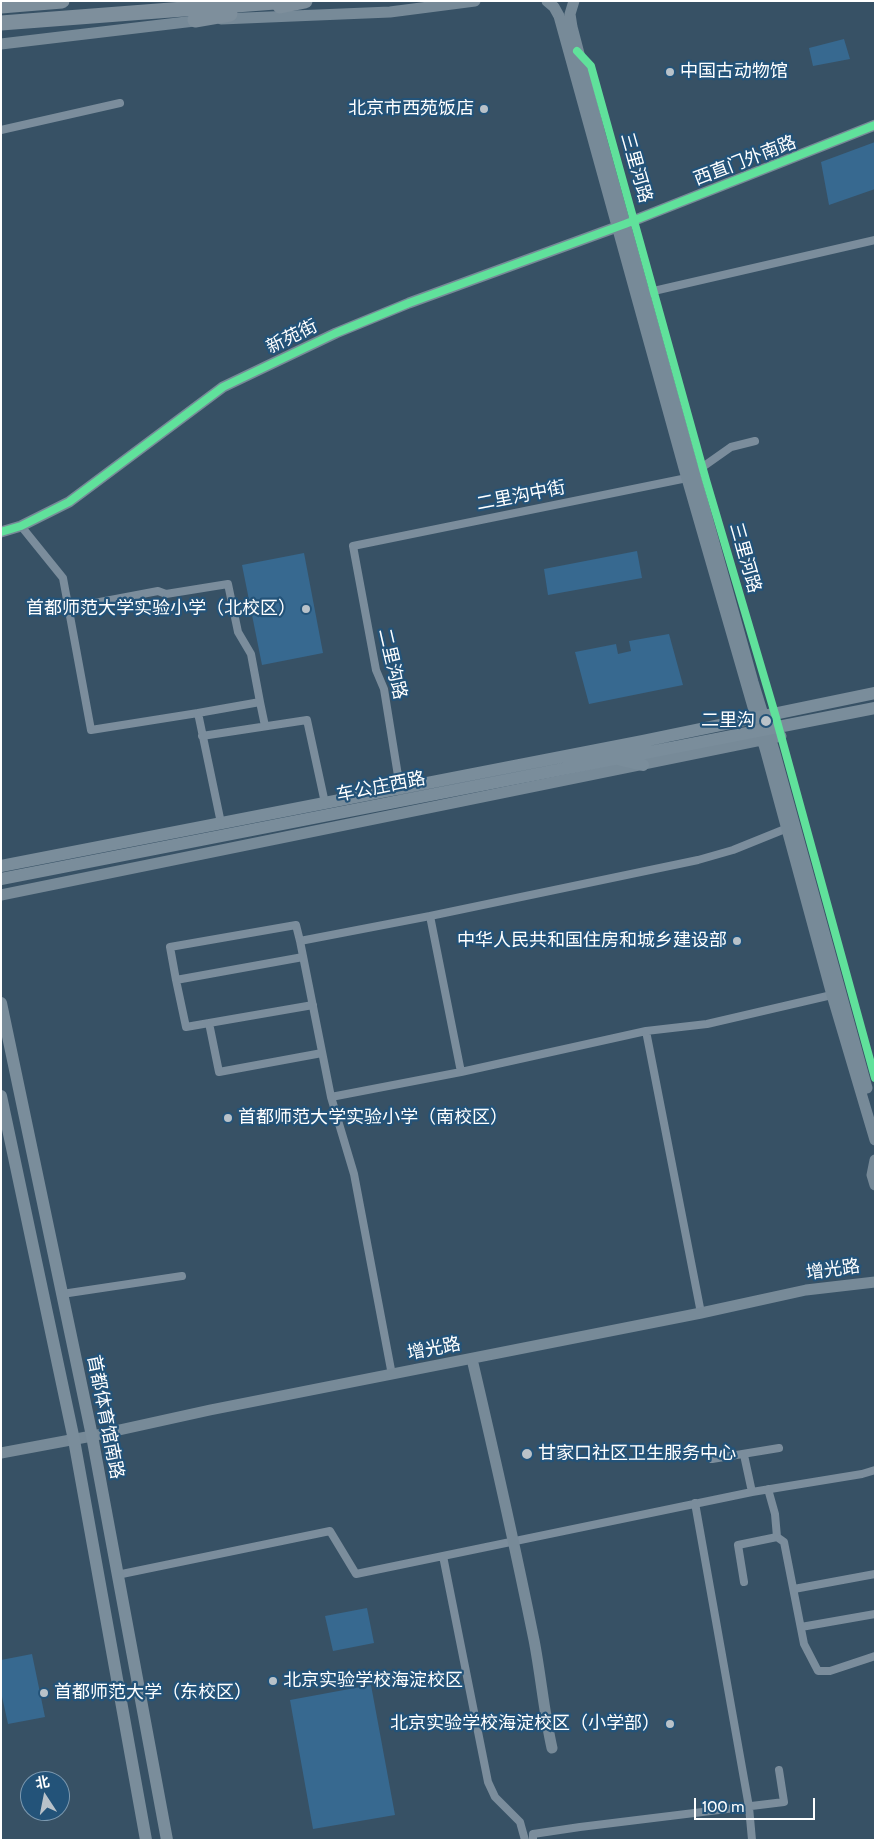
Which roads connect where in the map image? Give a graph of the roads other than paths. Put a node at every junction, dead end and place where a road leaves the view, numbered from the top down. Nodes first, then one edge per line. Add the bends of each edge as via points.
1 (62, 1) edge
2 (288, 1) edge
3 (305, 1) edge
4 (475, 1) edge
5 (547, 1) edge
6 (574, 1) edge
7 (1, 6) edge
8 (194, 20) junction
9 (1, 24) edge
10 (1, 44) edge
11 (120, 103) dead end
12 (875, 125) edge
13 (1, 130) edge
14 (621, 225) junction
15 (875, 240) edge
16 (645, 293) junction
17 (754, 441) dead end
18 (691, 476) junction
19 (22, 526) junction
20 (1, 532) edge
21 (353, 546) joint
22 (68, 608) junction
23 (875, 694) edge
24 (260, 702) junction
25 (875, 708) edge
26 (198, 713) junction
27 (265, 726) junction
28 (765, 730) junction
29 (202, 736) junction
30 (616, 759) junction
31 (643, 765) junction
32 (400, 788) junction
33 (325, 803) junction
34 (221, 823) junction
35 (790, 827) junction
36 (1, 866) edge
37 (1, 879) edge
38 (1, 895) edge
39 (430, 916) junction
40 (300, 941) junction
41 (303, 957) junction
42 (176, 980) junction
43 (832, 995) junction
44 (1, 1003) edge
45 (313, 1005) junction
46 (209, 1023) junction
47 (646, 1031) junction
48 (322, 1053) junction
49 (460, 1072) junction
50 (1, 1096) edge
51 (331, 1097) junction
52 (875, 1114) edge
53 (875, 1140) edge
54 (875, 1160) edge
55 (875, 1185) edge
56 (182, 1276) dead end
57 (875, 1282) edge
58 (62, 1294) junction
59 (701, 1313) junction
60 (472, 1359) junction
61 (392, 1375) junction
62 (92, 1436) junction
63 (74, 1440) junction
64 (779, 1448) dead end
65 (1, 1453) edge
66 (744, 1454) junction
67 (712, 1460) dead end
68 (875, 1470) edge
69 (768, 1489) junction
70 (752, 1492) junction
71 (695, 1504) junction
72 (778, 1537) junction
73 (514, 1540) junction
74 (442, 1556) junction
75 (875, 1574) edge
76 (117, 1575) junction
77 (744, 1582) dead end
78 (794, 1588) junction
79 (875, 1614) edge
80 (801, 1627) junction
81 (875, 1656) edge
82 (552, 1748) dead end
83 (779, 1770) dead end
84 (749, 1807) junction
85 (146, 1840) edge
86 (167, 1840) edge
87 (525, 1840) edge
88 (533, 1840) edge
89 (752, 1840) edge

1 - 7 highway
2 - 9 highway
3 - 8 highway
4 - 8 street via 402,11
5 - 14 street, 三里河路 via 559,16
6 - 14 street, 三里河路 via 570,14 572,27
8 - 10 street
11 - 13 street
12 - 14 street, 西直门外南路
14 - 16 street, 三里河路
14 - 18 street, 三里河路
14 - 19 street, 新苑街 via 347,328 223,387 69,502
15 - 16 street
16 - 18 street, 三里河路
17 - 18 street via 731,447
18 - 21 street, 二里沟中街
18 - 28 street, 三里河路
19 - 20 street, 新苑街
19 - 22 street via 63,578
21 - 32 street, 二里沟路 via 376,670 384,689
22 - 24 street via 158,591 166,594 228,584 238,632 250,654
22 - 26 street via 91,730
23 - 28 main road
24 - 26 street
24 - 27 street
25 - 28 main road
26 - 29 street
27 - 29 street
27 - 33 street via 307,720
28 - 30 main road, 车公庄西路
28 - 31 street
28 - 32 main road, 车公庄西路
28 - 35 street, 三里河路
29 - 34 street
30 - 31 main road
30 - 37 main road, 车公庄西路
31 - 38 street
32 - 33 main road, 车公庄西路
33 - 34 main road, 车公庄西路
34 - 36 main road, 车公庄西路
35 - 39 street via 698,860
35 - 43 street, 三里河路
39 - 40 street
39 - 49 street
40 - 41 street
40 - 42 street via 296,925 170,947
41 - 42 street
41 - 45 street
42 - 46 street via 186,1027
43 - 47 street via 707,1024
43 - 52 street, 三里河路
43 - 53 street, 三里河路
44 - 58 main road, 首都体育馆南路
45 - 46 street
45 - 48 street
46 - 48 street via 219,1072
47 - 49 street
47 - 59 street
48 - 51 street
49 - 51 street
50 - 63 main road, 首都体育馆南路
51 - 61 street via 354,1174
54 - 55 street via 872,1175
56 - 58 street
57 - 59 street, 增光路 via 806,1290
58 - 62 main road, 首都体育馆南路
59 - 60 street, 增光路
60 - 61 street, 增光路
60 - 73 street
61 - 62 street, 增光路
62 - 63 street, 增光路
62 - 76 main road, 首都体育馆南路
63 - 65 street, 增光路
63 - 85 main road, 首都体育馆南路
64 - 66 street
66 - 67 street
66 - 70 street
68 - 69 street
69 - 70 street
69 - 72 street
70 - 71 street
71 - 73 street
71 - 84 street
72 - 77 street via 738,1545
72 - 78 street via 784,1542
73 - 74 street
73 - 82 street
74 - 76 street via 356,1574 330,1531
74 - 87 street via 488,1782 495,1797 520,1822
75 - 78 street
76 - 86 main road, 首都体育馆南路
78 - 80 street
79 - 80 street
80 - 81 street via 804,1644 818,1671 830,1671
83 - 84 street via 784,1802
84 - 88 street via 580,1826 533,1834
84 - 89 street

